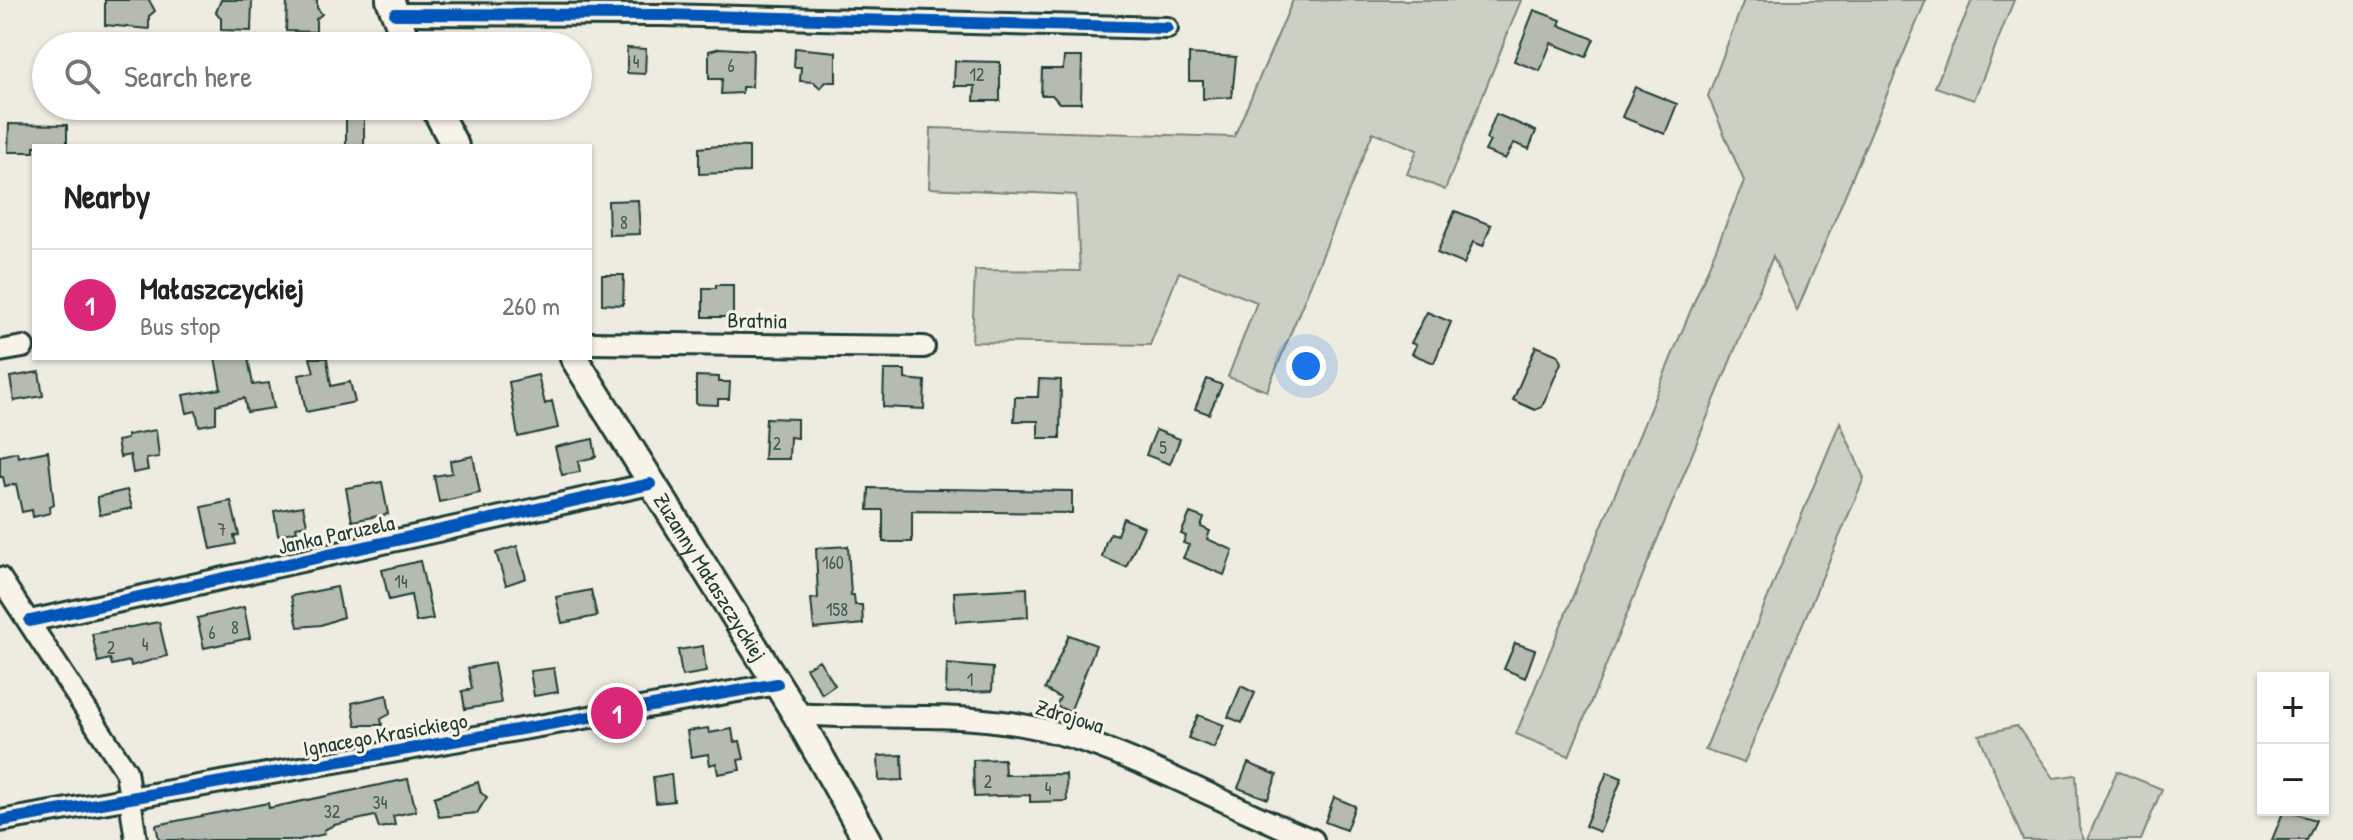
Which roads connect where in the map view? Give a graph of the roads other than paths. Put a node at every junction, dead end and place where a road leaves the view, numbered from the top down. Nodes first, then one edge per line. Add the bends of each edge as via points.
1 (393, 7) edge
2 (1167, 28) dead end
3 (403, 32) edge
4 (441, 120) edge
5 (454, 144) edge
6 (592, 343) edge
7 (23, 347) dead end
8 (924, 347) dead end
9 (0, 351) edge
10 (575, 360) edge
11 (650, 484) junction
12 (0, 578) edge
13 (30, 621) junction
14 (777, 684) junction
15 (796, 714) junction
16 (129, 799) junction
17 (0, 821) edge
18 (136, 840) edge
19 (867, 840) edge
20 (1313, 840) edge

1 - 2 street
1 - 3 street
4 - 5 street
6 - 8 street, Bratnia
7 - 9 street
10 - 11 street, Zuzanny Małaszczyckiej
11 - 13 street, Janka Paruzela
11 - 14 street, Zuzanny Małaszczyckiej
12 - 13 street
13 - 16 street via 126,771
14 - 15 street, Zuzanny Małaszczyckiej
14 - 16 street, Ignacego Krasickiego
15 - 19 street, Zuzanny Małaszczyckiej
15 - 20 street, Zdrojowa via 1003,722 1070,739 1160,772
16 - 17 street, Ignacego Krasickiego
16 - 18 street

